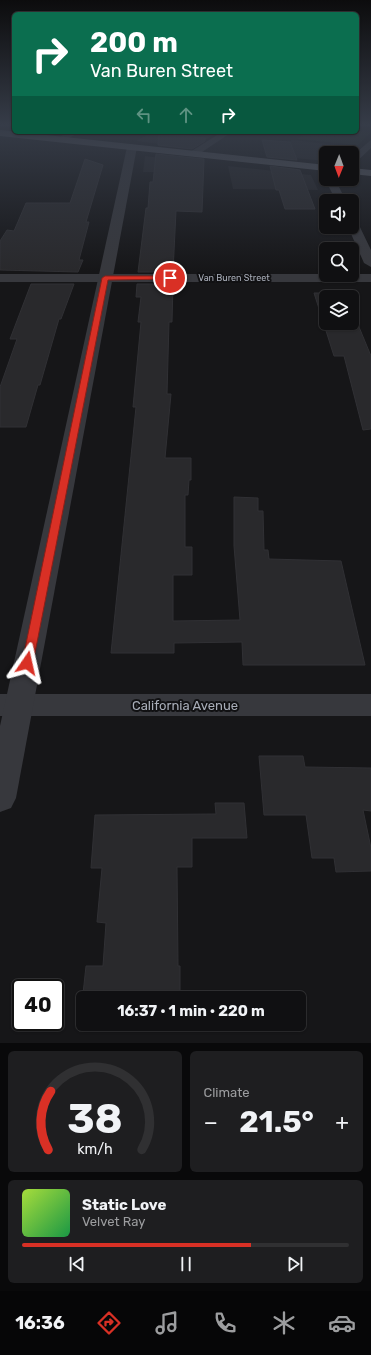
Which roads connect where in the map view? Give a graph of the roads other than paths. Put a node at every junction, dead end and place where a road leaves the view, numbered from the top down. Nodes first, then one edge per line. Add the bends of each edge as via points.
1 (127, 174) edge
2 (357, 234) edge
3 (371, 263) edge
4 (0, 278) edge
5 (105, 278) junction
6 (371, 278) edge
7 (9, 705) edge
8 (371, 705) edge
9 (0, 798) edge

1 - 5 street
2 - 3 street
4 - 5 street, Van Buren Street
5 - 6 street, Van Buren Street
5 - 7 street
7 - 8 street, California Avenue
7 - 9 street

